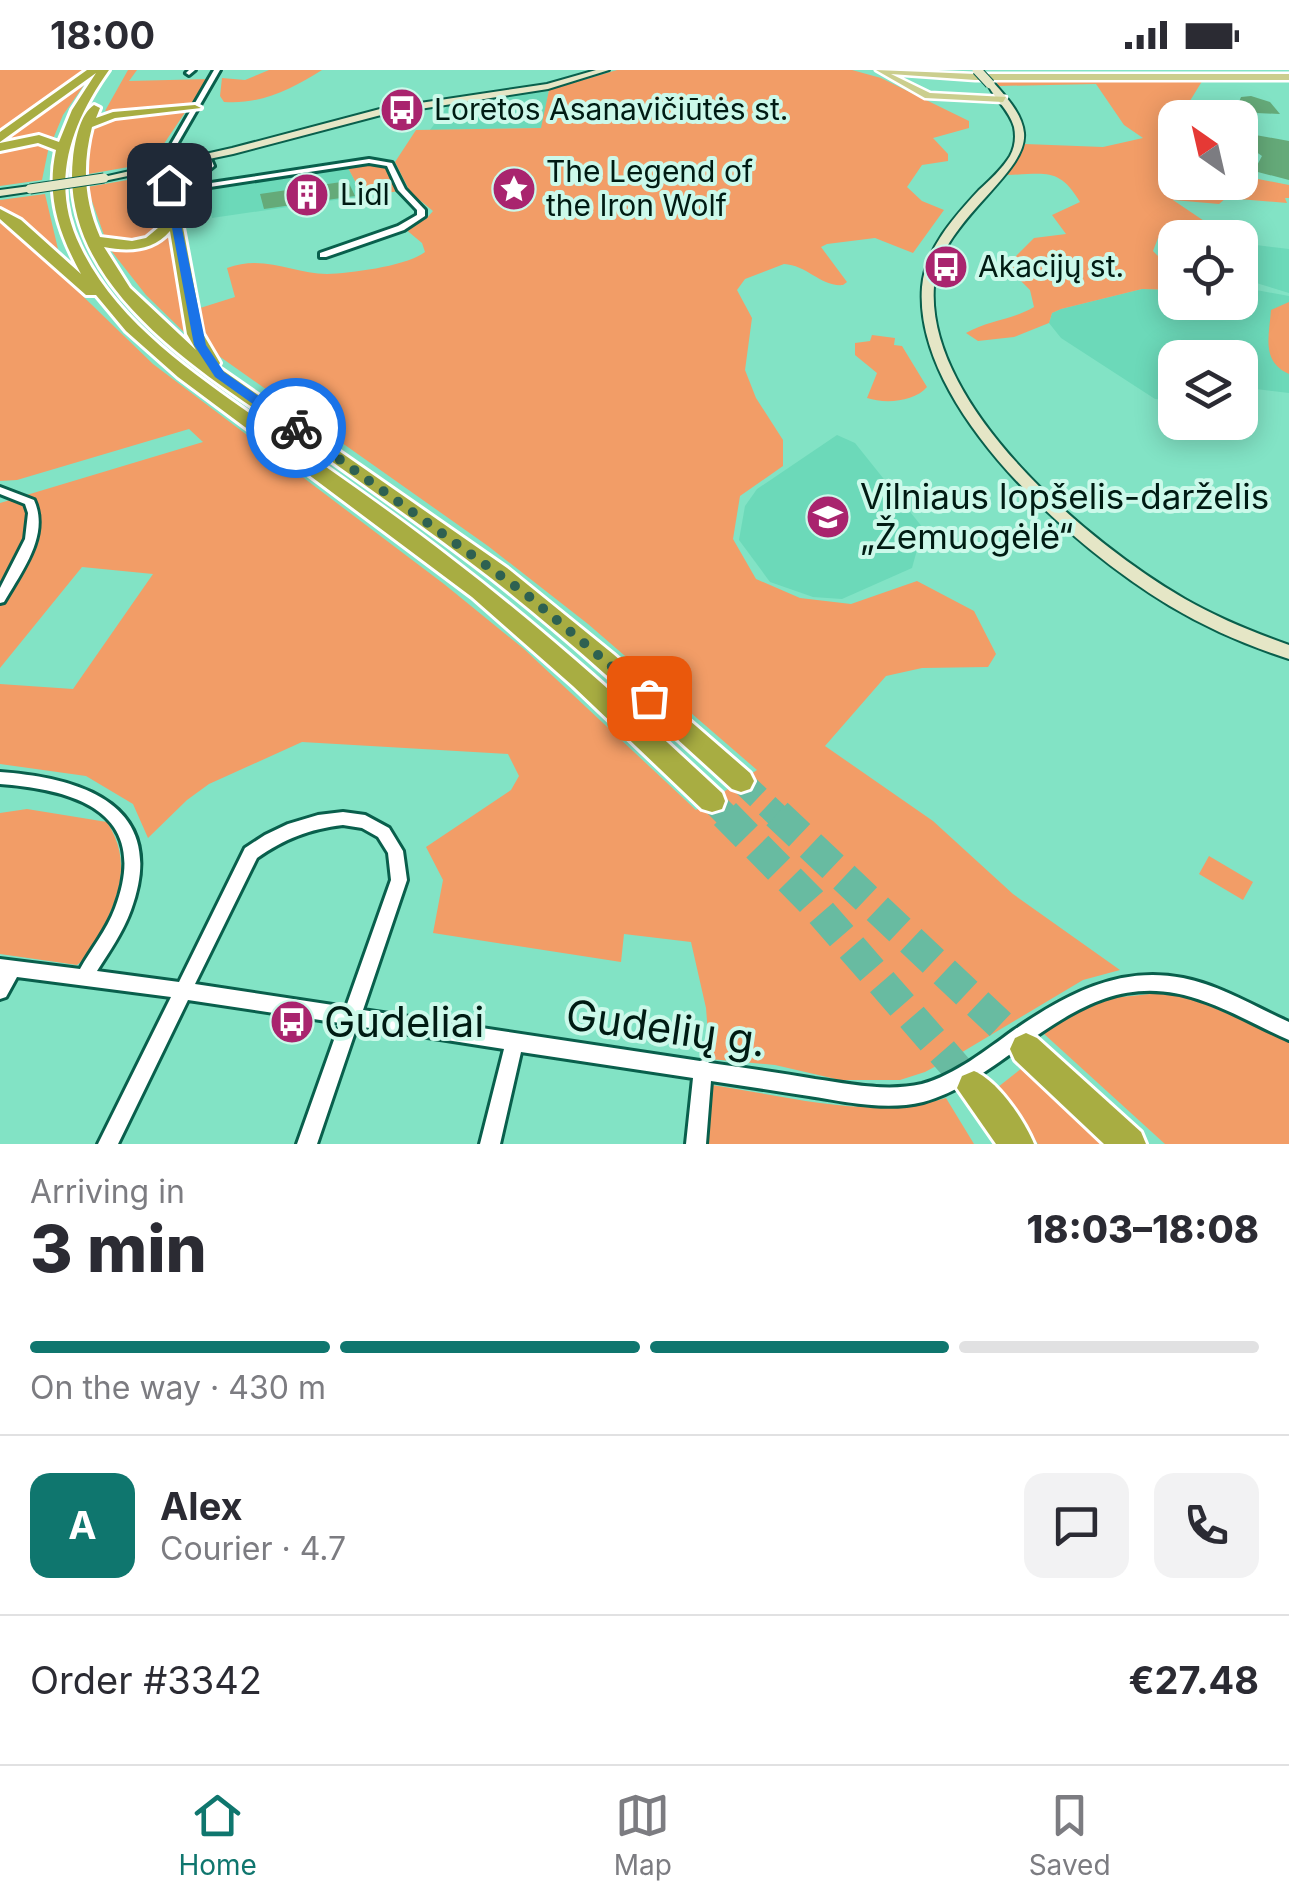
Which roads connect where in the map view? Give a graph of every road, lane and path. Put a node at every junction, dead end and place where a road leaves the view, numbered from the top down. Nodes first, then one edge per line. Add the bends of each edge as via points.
1 (94, 70) edge
2 (104, 70) edge
3 (120, 70) edge
4 (217, 70) edge
5 (605, 70) edge
6 (871, 70) edge
7 (881, 70) edge
8 (934, 70) edge
9 (976, 74) edge
10 (1289, 74) edge
11 (1001, 97) junction
12 (94, 106) junction
13 (196, 108) junction
14 (113, 115) junction
15 (85, 126) junction
16 (0, 138) edge
17 (0, 147) edge
18 (60, 147) junction
19 (207, 157) junction
20 (160, 168) junction
21 (194, 180) junction
22 (169, 185) junction
23 (0, 193) edge
24 (0, 213) edge
25 (94, 240) junction
26 (323, 255) dead end
27 (114, 307) junction
28 (220, 374) junction
29 (0, 490) edge
30 (0, 600) edge
31 (1289, 652) edge
32 (0, 778) edge
33 (742, 781) tunnel mouth
34 (712, 801) tunnel mouth
35 (85, 977) junction
36 (4, 979) edge
37 (185, 992) junction
38 (352, 1017) junction
39 (1289, 1031) edge
40 (514, 1045) junction
41 (1026, 1049) tunnel mouth
42 (703, 1070) junction
43 (108, 1144) edge
44 (306, 1144) edge
45 (490, 1144) edge
46 (696, 1144) edge
47 (1004, 1144) edge
48 (1018, 1144) edge
49 (1129, 1144) edge

1 - 16 highway
2 - 18 highway
3 - 12 highway
4 - 13 street
5 - 19 street via 548,86 380,112
6 - 11 main road via 928,96
7 - 9 main road
8 - 10 main road
9 - 10 main road
9 - 11 street, bridge
9 - 11 main road via 924,87 945,95
11 - 31 street via 1017,122 1017,151 949,230 932,269 928,313 947,374 1002,455 1097,545 1182,606
12 - 14 highway
12 - 15 highway
13 - 14 highway
13 - 20 street
14 - 15 highway
15 - 25 highway via 76,168
17 - 18 highway via 32,139
18 - 27 highway via 57,181 67,235
19 - 20 street
19 - 21 street via 211,166
20 - 22 highway
20 - 23 street, bridge
20 - 25 highway via 160,236 123,246
21 - 22 street
21 - 26 street via 210,185 369,161 390,164 421,216
22 - 28 highway via 195,334
24 - 27 highway
25 - 28 highway via 137,304
27 - 34 highway via 198,384 498,608
28 - 33 highway via 526,594
29 - 30 street via 30,502 36,514
32 - 35 street via 75,790 106,804 130,838 132,878 122,910
35 - 36 street, Gudelių g.
35 - 37 street, Gudelių g.
37 - 38 street, Gudelių g.
37 - 38 street via 252,853 297,824 345,818 375,826 393,847 399,868
37 - 43 street
38 - 40 street, Gudelių g.
38 - 44 street
39 - 42 street, Gudelių g. via 1184,986 1129,984 1065,1005 928,1091 860,1096
40 - 42 street, Gudelių g.
40 - 45 street
41 - 49 highway
42 - 46 street
47 - 48 highway via 974,1088

